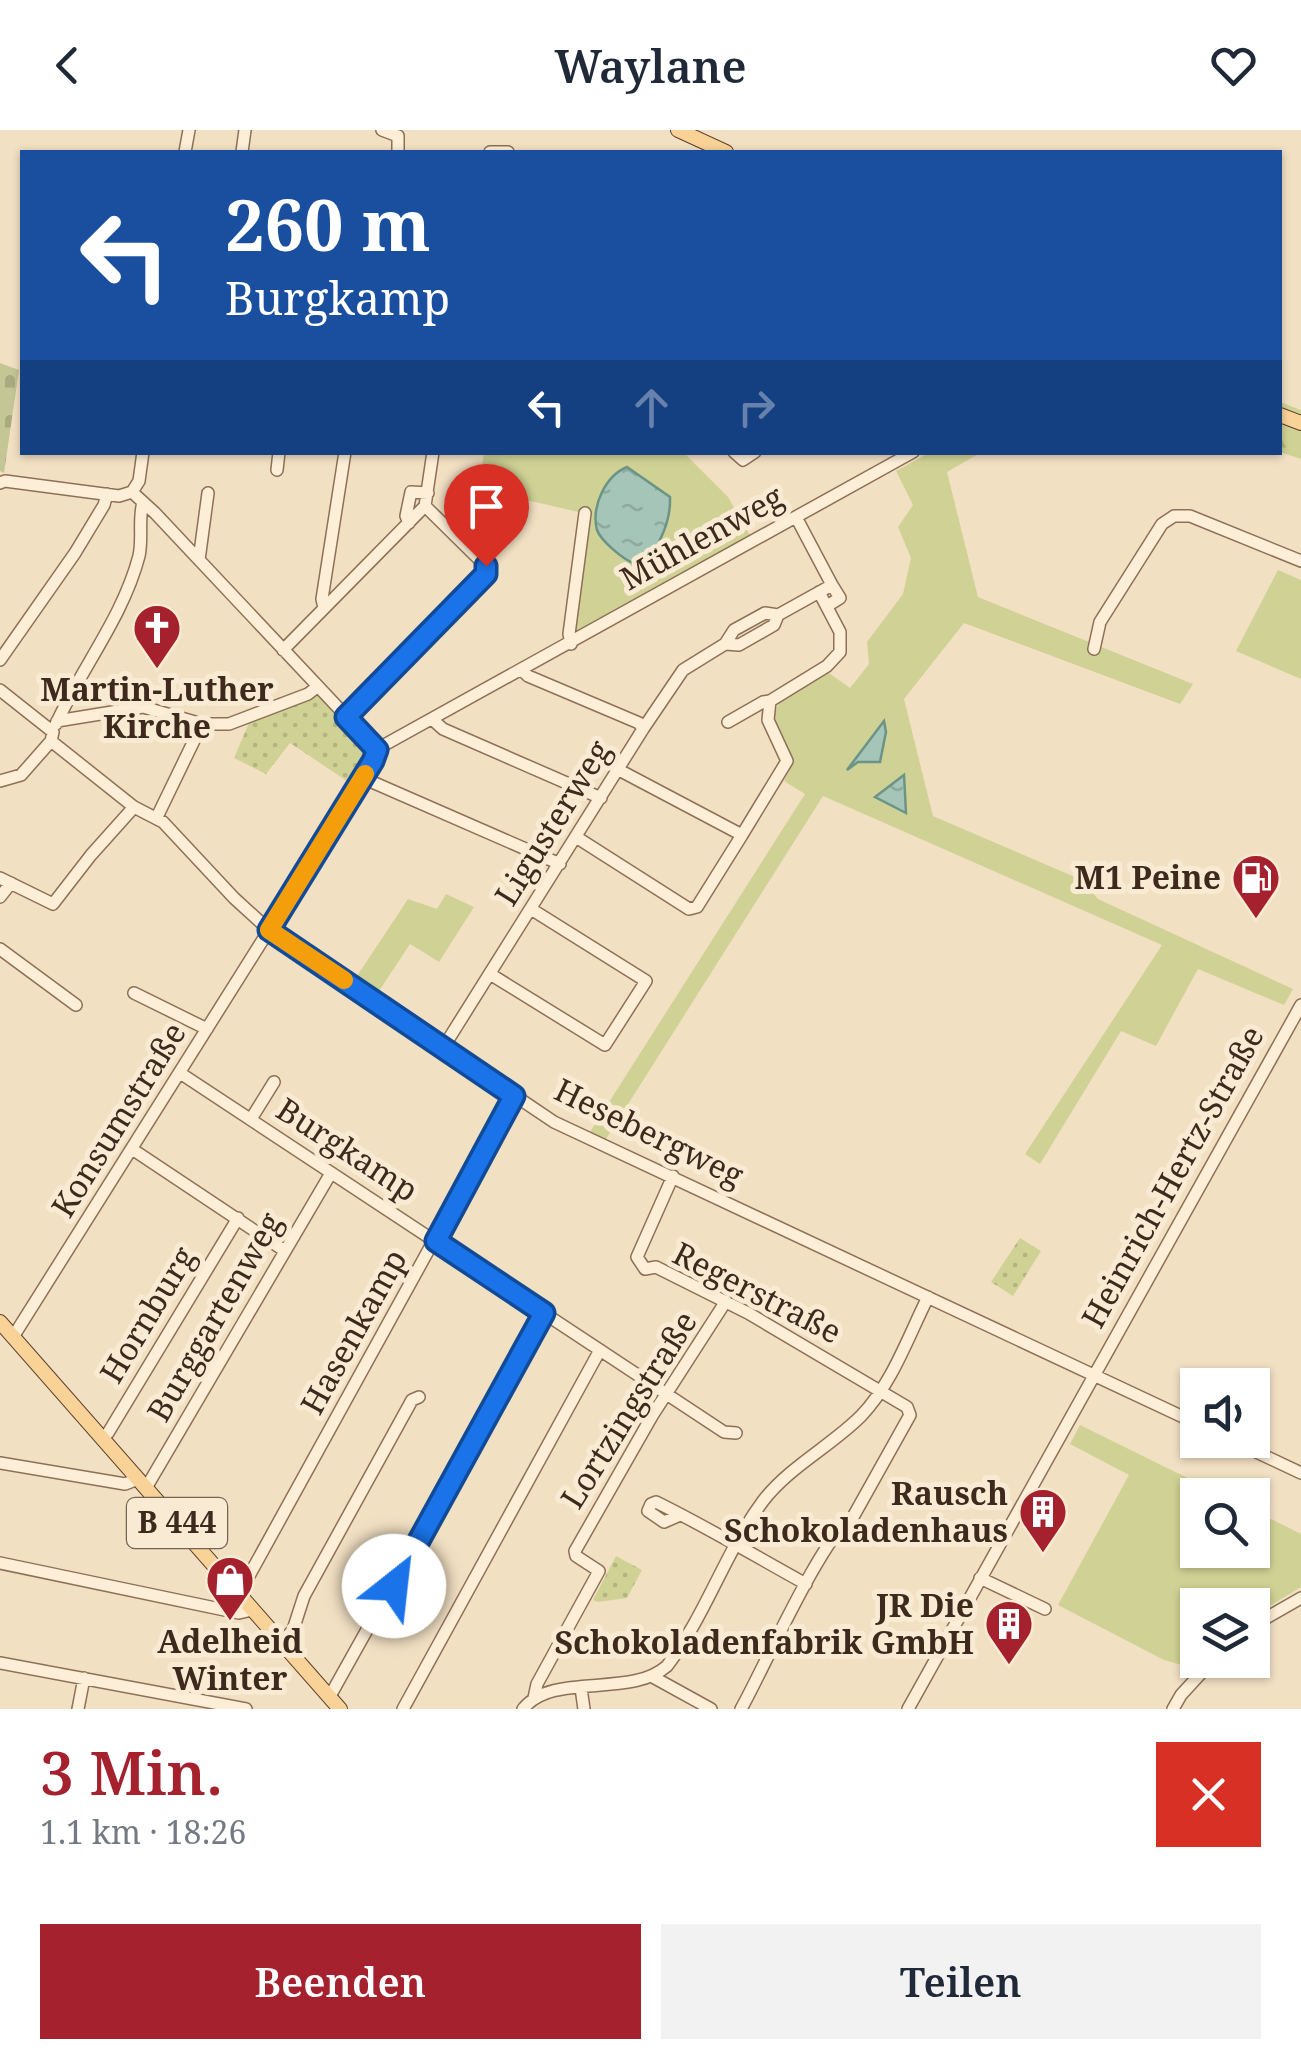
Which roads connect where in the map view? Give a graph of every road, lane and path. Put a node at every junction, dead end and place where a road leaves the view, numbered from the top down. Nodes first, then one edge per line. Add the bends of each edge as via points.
1 (382, 130) edge
2 (678, 130) edge
3 (398, 150) edge
4 (722, 150) edge
5 (142, 455) edge
6 (279, 455) edge
7 (344, 455) edge
8 (434, 455) edge
9 (908, 455) edge
10 (277, 470) dead end
11 (2, 481) edge
12 (132, 492) junction
13 (208, 493) dead end
14 (107, 494) junction
15 (427, 499) junction
16 (143, 502) junction
17 (585, 513) dead end
18 (796, 517) junction
19 (409, 523) junction
20 (199, 560) junction
21 (1301, 561) edge
22 (832, 584) junction
23 (819, 592) junction
24 (827, 606) junction
25 (324, 608) junction
26 (571, 644) junction
27 (1094, 649) dead end
28 (283, 650) junction
29 (0, 660) edge
30 (522, 670) junction
31 (317, 686) junction
32 (0, 690) edge
33 (770, 701) junction
34 (180, 717) junction
35 (346, 717) junction
36 (433, 720) junction
37 (728, 722) dead end
38 (202, 724) junction
39 (643, 728) junction
40 (54, 731) junction
41 (192, 743) junction
42 (377, 750) junction
43 (619, 770) junction
44 (362, 778) junction
45 (0, 782) edge
46 (601, 798) junction
47 (134, 807) junction
48 (157, 817) junction
49 (742, 835) junction
50 (576, 837) junction
51 (560, 864) junction
52 (6, 881) edge
53 (0, 897) edge
54 (531, 909) junction
55 (269, 930) junction
56 (0, 949) edge
57 (490, 974) junction
58 (134, 993) dead end
59 (76, 1005) dead end
60 (1301, 1005) edge
61 (207, 1029) junction
62 (444, 1048) junction
63 (180, 1074) junction
64 (274, 1082) dead end
65 (514, 1096) junction
66 (251, 1120) junction
67 (132, 1149) junction
68 (331, 1173) junction
69 (673, 1176) junction
70 (238, 1218) junction
71 (436, 1241) junction
72 (285, 1251) junction
73 (928, 1297) junction
74 (726, 1301) junction
75 (544, 1313) junction
76 (0, 1322) edge
77 (13, 1338) junction
78 (600, 1350) junction
79 (1093, 1375) junction
80 (880, 1391) junction
81 (666, 1394) junction
82 (419, 1397) dead end
83 (1180, 1416) edge
84 (736, 1433) dead end
85 (102, 1438) junction
86 (1269, 1458) edge
87 (0, 1463) edge
88 (1301, 1473) edge
89 (142, 1484) junction
90 (680, 1515) dead end
91 (736, 1545) junction
92 (0, 1563) edge
93 (980, 1578) junction
94 (806, 1584) junction
95 (239, 1594) junction
96 (1301, 1598) edge
97 (1046, 1609) dead end
98 (252, 1610) junction
99 (1270, 1616) edge
100 (282, 1642) junction
101 (0, 1663) edge
102 (652, 1677) junction
103 (84, 1678) junction
104 (1196, 1678) edge
105 (581, 1688) junction
106 (330, 1696) junction
107 (534, 1698) junction
108 (204, 1705) edge
109 (78, 1709) edge
110 (246, 1709) edge
111 (340, 1709) edge
112 (403, 1709) edge
113 (523, 1709) edge
114 (584, 1709) edge
115 (711, 1709) edge
116 (741, 1709) edge
117 (908, 1709) edge
118 (1173, 1709) edge

1 - 3 street via 398,136
2 - 4 main road
5 - 12 street
6 - 10 street
7 - 25 street
8 - 15 street
9 - 18 street, Mühlenweg
11 - 14 street
12 - 14 street
12 - 16 street
13 - 20 street
14 - 29 street
15 - 19 street
15 - 19 street via 411,492
15 - 35 street via 486,574
16 - 20 street
16 - 40 street via 134,570
17 - 26 street, Mühlenweg
18 - 22 street
18 - 26 street, Mühlenweg
19 - 25 street
20 - 28 street
21 - 27 street via 1190,516 1174,516 1162,524 1100,622
22 - 23 street, Ligusterweg
22 - 24 street via 840,598
23 - 24 street
23 - 39 street, Ligusterweg via 734,630 725,644 683,670
24 - 33 street via 840,632 840,652
25 - 28 street
26 - 30 street, Mühlenweg
28 - 31 street
30 - 36 street, Mühlenweg
30 - 39 street
31 - 35 street
31 - 38 street via 242,721
32 - 40 street, Hesebergweg
33 - 37 street
33 - 49 street via 768,720 787,761
34 - 38 street
34 - 40 street via 143,707
34 - 41 street
35 - 42 street
36 - 42 street, Mühlenweg
36 - 46 street
38 - 41 street
39 - 43 street, Ligusterweg
40 - 45 street via 21,775
40 - 47 street, Hesebergweg
41 - 48 street
42 - 44 street
43 - 46 street, Ligusterweg
43 - 49 street
44 - 51 street
44 - 55 street
46 - 50 street, Ligusterweg
47 - 48 street, Hesebergweg
47 - 52 street via 53,904
48 - 55 street, Hesebergweg
49 - 50 street via 697,906 689,908
50 - 51 street, Ligusterweg
51 - 54 street, Ligusterweg
52 - 53 street
54 - 57 street, Ligusterweg
54 - 57 street via 646,981 606,1045
55 - 61 street, Konsumstraße
55 - 62 street, Hesebergweg
56 - 59 street
57 - 62 street, Ligusterweg
58 - 61 street
60 - 79 street, Heinrich-Hertz-Straße
61 - 63 street, Konsumstraße
62 - 65 street, Hesebergweg
63 - 66 street, Burgkamp
63 - 67 street, Konsumstraße
64 - 66 street
65 - 69 street, Hesebergweg via 566,1128
65 - 71 street, Hasenkamp
66 - 68 street, Burgkamp
67 - 70 street
67 - 77 street, Konsumstraße
68 - 71 street, Burgkamp
68 - 72 street, Burggartenweg
69 - 73 street, Hesebergweg
69 - 74 street, Regerstraße via 637,1258 645,1269 656,1267
70 - 72 street
70 - 85 street, Hornburg
71 - 75 street, Burgkamp
71 - 95 street, Hasenkamp
72 - 89 street, Burggartenweg
73 - 79 street, Hesebergweg
73 - 80 street
74 - 80 street, Regerstraße
74 - 81 street, Lortzingstraße
75 - 78 street, Burgkamp
75 - 106 street
76 - 77 main road, B 444
77 - 85 main road, B 444
78 - 81 street, Burgkamp
78 - 112 street
79 - 83 street, Hesebergweg
79 - 93 street, Heinrich-Hertz-Straße
80 - 91 street via 851,1425 777,1485
80 - 94 street via 906,1407 910,1419
81 - 84 street, Burgkamp
81 - 107 street, Lortzingstraße via 575,1552 600,1571
82 - 100 street
85 - 89 main road, B 444
86 - 88 street
87 - 89 street
89 - 95 main road, B 444
90 - 91 street
91 - 94 street
91 - 102 street via 674,1657
92 - 98 street via 239,1613
93 - 97 street
93 - 117 street, Heinrich-Hertz-Straße
94 - 116 street
95 - 98 main road, B 444
96 - 99 street
98 - 100 main road, B 444
100 - 106 main road, B 444
101 - 103 street
102 - 105 street
102 - 115 street
103 - 108 street
103 - 109 street
104 - 118 street
105 - 107 street
105 - 114 street
106 - 111 main road, B 444
107 - 113 street
108 - 110 street

